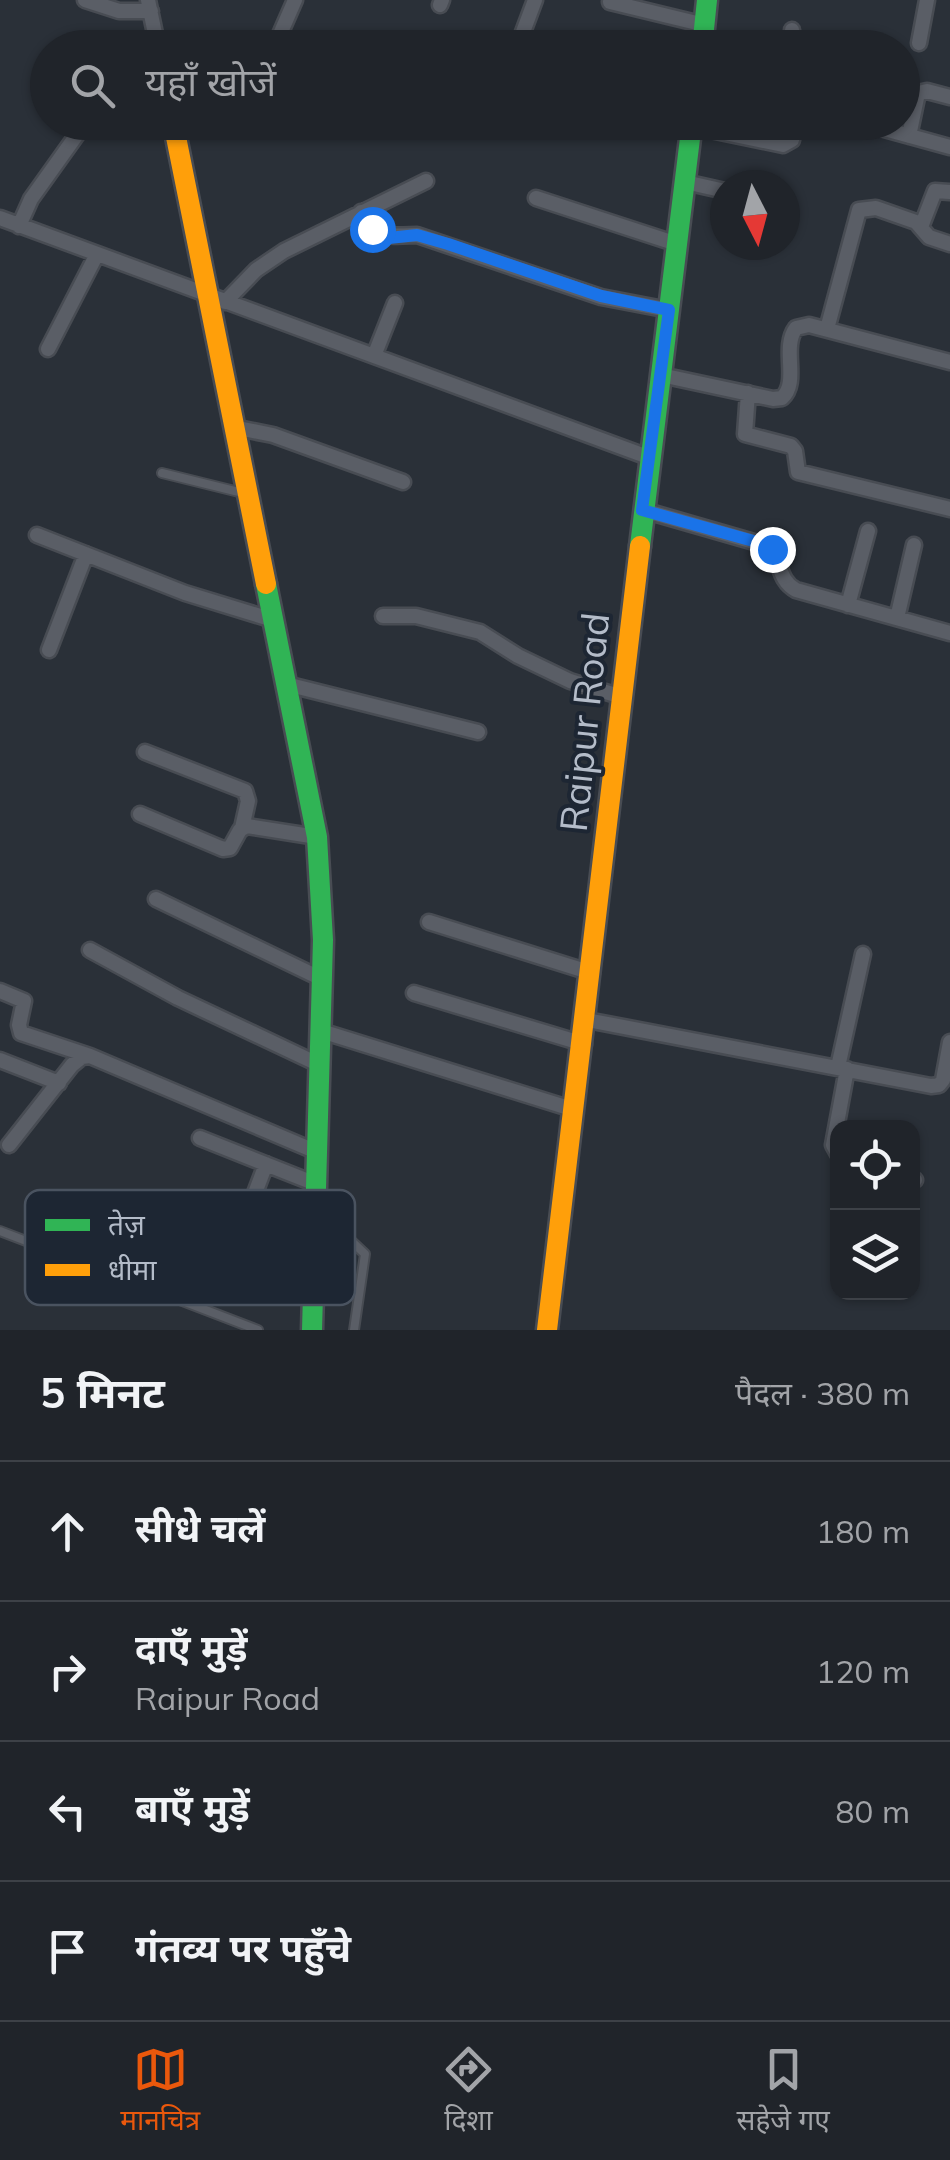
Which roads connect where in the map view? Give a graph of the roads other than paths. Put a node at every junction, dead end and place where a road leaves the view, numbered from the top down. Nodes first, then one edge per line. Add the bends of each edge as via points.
1 (85, 0) edge
2 (294, 0) edge
3 (535, 0) edge
4 (707, 0) edge
5 (926, 0) edge
6 (610, 2) edge
7 (149, 6) edge
8 (705, 24) junction
9 (282, 30) edge
10 (524, 30) edge
11 (704, 30) edge
12 (920, 37) edge
13 (920, 92) edge
14 (950, 97) edge
15 (920, 139) edge
16 (73, 140) edge
17 (177, 140) edge
18 (690, 140) edge
19 (762, 140) edge
20 (792, 140) edge
21 (950, 147) edge
22 (426, 181) dead end
23 (684, 182) junction
24 (710, 188) edge
25 (950, 192) edge
26 (536, 198) dead end
27 (361, 212) junction
28 (0, 218) edge
29 (20, 226) junction
30 (922, 228) junction
31 (677, 244) junction
32 (950, 244) edge
33 (97, 254) junction
34 (216, 298) junction
35 (395, 303) dead end
36 (669, 310) junction
37 (827, 329) junction
38 (48, 348) dead end
39 (374, 356) junction
40 (950, 362) edge
41 (661, 374) junction
42 (748, 393) junction
43 (233, 427) junction
44 (648, 456) junction
45 (162, 473) dead end
46 (403, 482) dead end
47 (247, 494) junction
48 (950, 509) edge
49 (642, 510) junction
50 (868, 531) dead end
51 (38, 535) dead end
52 (914, 544) dead end
53 (86, 554) junction
54 (848, 604) junction
55 (383, 616) dead end
56 (897, 618) junction
57 (273, 620) junction
58 (950, 633) edge
59 (49, 650) dead end
60 (286, 684) junction
61 (622, 697) junction
62 (478, 732) dead end
63 (145, 752) dead end
64 (140, 814) dead end
65 (242, 828) junction
66 (317, 837) junction
67 (156, 898) dead end
68 (429, 922) dead end
69 (90, 950) dead end
70 (862, 954) dead end
71 (592, 973) junction
72 (322, 978) junction
73 (0, 992) edge
74 (414, 994) dead end
75 (587, 1020) junction
76 (321, 1031) junction
77 (950, 1042) edge
78 (584, 1044) junction
79 (90, 1056) junction
80 (0, 1060) edge
81 (320, 1065) junction
82 (843, 1068) junction
83 (59, 1083) junction
84 (575, 1110) junction
85 (836, 1120) edge
86 (200, 1138) dead end
87 (10, 1145) dead end
88 (317, 1152) junction
89 (266, 1164) junction
90 (316, 1184) junction
91 (256, 1190) edge
92 (316, 1190) edge
93 (0, 1231) edge
94 (25, 1241) edge
95 (355, 1243) edge
96 (193, 1305) edge
97 (313, 1305) edge
98 (258, 1330) edge
99 (312, 1330) edge
100 (354, 1330) edge
101 (548, 1330) edge

1 - 7 street via 119,11
2 - 9 street
3 - 10 street
4 - 8 main road
5 - 12 street
6 - 8 street
8 - 11 main road
13 - 14 street
15 - 21 street
16 - 29 street
17 - 34 main road
18 - 23 main road, Raipur Road
19 - 20 street
22 - 27 street
23 - 24 street
23 - 31 main road, Raipur Road
25 - 30 street via 936,191
26 - 31 street
27 - 34 street via 266,262
27 - 36 street via 386,237 417,235 601,296
28 - 29 street
29 - 33 street
30 - 32 street
30 - 37 street via 885,210 858,211
31 - 36 main road, Raipur Road
33 - 34 street
33 - 38 street
34 - 39 street
34 - 43 main road
35 - 39 street
36 - 41 main road, Raipur Road
37 - 40 street
37 - 42 street via 793,330 785,396
39 - 44 street
41 - 42 street
41 - 44 main road, Raipur Road
42 - 48 street via 745,434 791,446 798,472
43 - 46 street
43 - 47 main road
44 - 49 main road, Raipur Road
45 - 47 lane
47 - 57 main road
49 - 54 street via 764,544 775,553 786,584
49 - 61 main road, Raipur Road
50 - 54 street
51 - 53 street
52 - 56 street
53 - 57 street
53 - 59 street
54 - 56 street
55 - 61 street via 416,616 480,632 570,681
56 - 58 street
57 - 60 main road
60 - 62 street
60 - 66 main road
61 - 71 main road, Raipur Road
63 - 65 street via 245,792
64 - 65 street via 223,849
65 - 66 street
66 - 72 main road
67 - 72 street
68 - 71 street
69 - 81 street
70 - 82 street
71 - 75 main road, Raipur Road
72 - 76 main road
73 - 79 street via 24,1001 21,1033
74 - 78 street
75 - 78 main road, Raipur Road
75 - 82 street
76 - 81 main road
76 - 84 street
77 - 82 street via 939,1085
78 - 84 main road, Raipur Road
79 - 83 street via 77,1060
79 - 88 street
80 - 83 street
81 - 88 main road
82 - 85 street
83 - 87 street
84 - 101 main road, Raipur Road
86 - 89 street
88 - 90 main road
89 - 90 street
89 - 91 street
90 - 92 main road
93 - 94 lane
95 - 100 lane via 363,1249 365,1267
96 - 98 lane
97 - 99 main road

